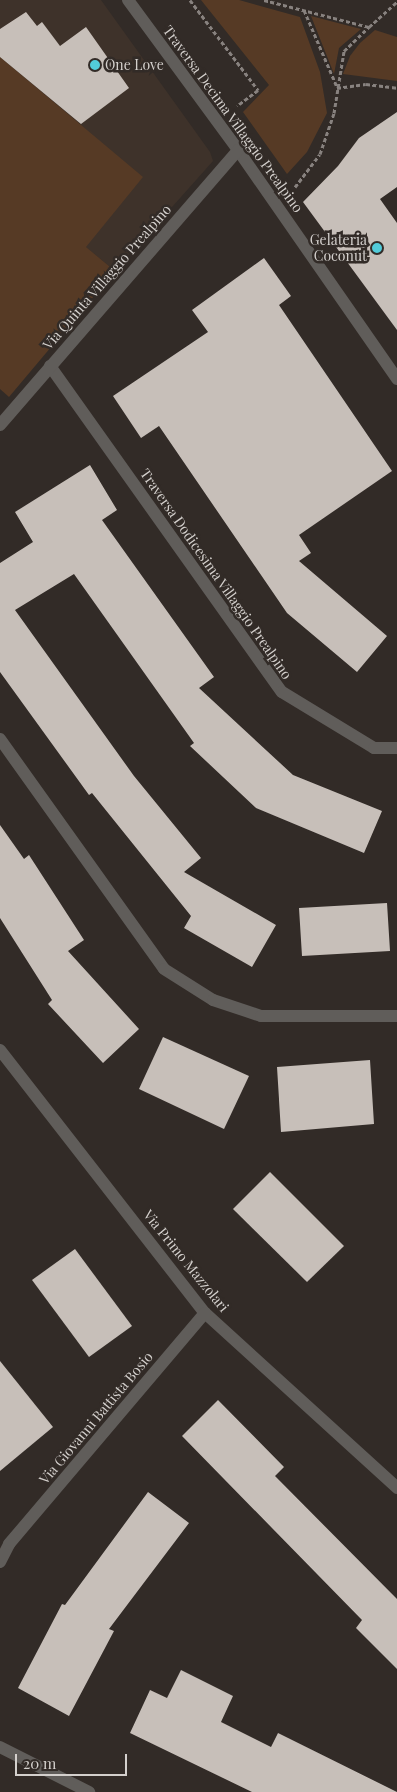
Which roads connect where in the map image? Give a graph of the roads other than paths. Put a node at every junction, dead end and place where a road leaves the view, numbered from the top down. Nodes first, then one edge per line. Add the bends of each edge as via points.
1 (128, 0) edge
2 (238, 150) junction
3 (50, 366) junction
4 (397, 379) edge
5 (0, 425) edge
6 (0, 739) edge
7 (397, 748) edge
8 (397, 1016) edge
9 (0, 1050) edge
10 (205, 1313) junction
11 (397, 1488) edge
12 (4, 1539) edge
13 (0, 1562) edge
14 (0, 1747) edge
15 (89, 1792) edge

1 - 2 street, Traversa Decima Villaggio Prealpino
2 - 3 street, Via Quinta Villaggio Prealpino
2 - 4 street, Traversa Decima Villaggio Prealpino
3 - 5 street, Via Quinta Villaggio Prealpino
3 - 7 street, Traversa Dodicesima Villaggio Prealpino via 282,692 374,748
6 - 8 street via 164,969 213,1000 262,1016
9 - 10 street, Via Primo Mazzolari
10 - 11 street, Via Primo Mazzolari
10 - 12 street, Via Giovanni Battista Bosio
12 - 13 street, Via Giovanni Battista Bosio
14 - 15 street

